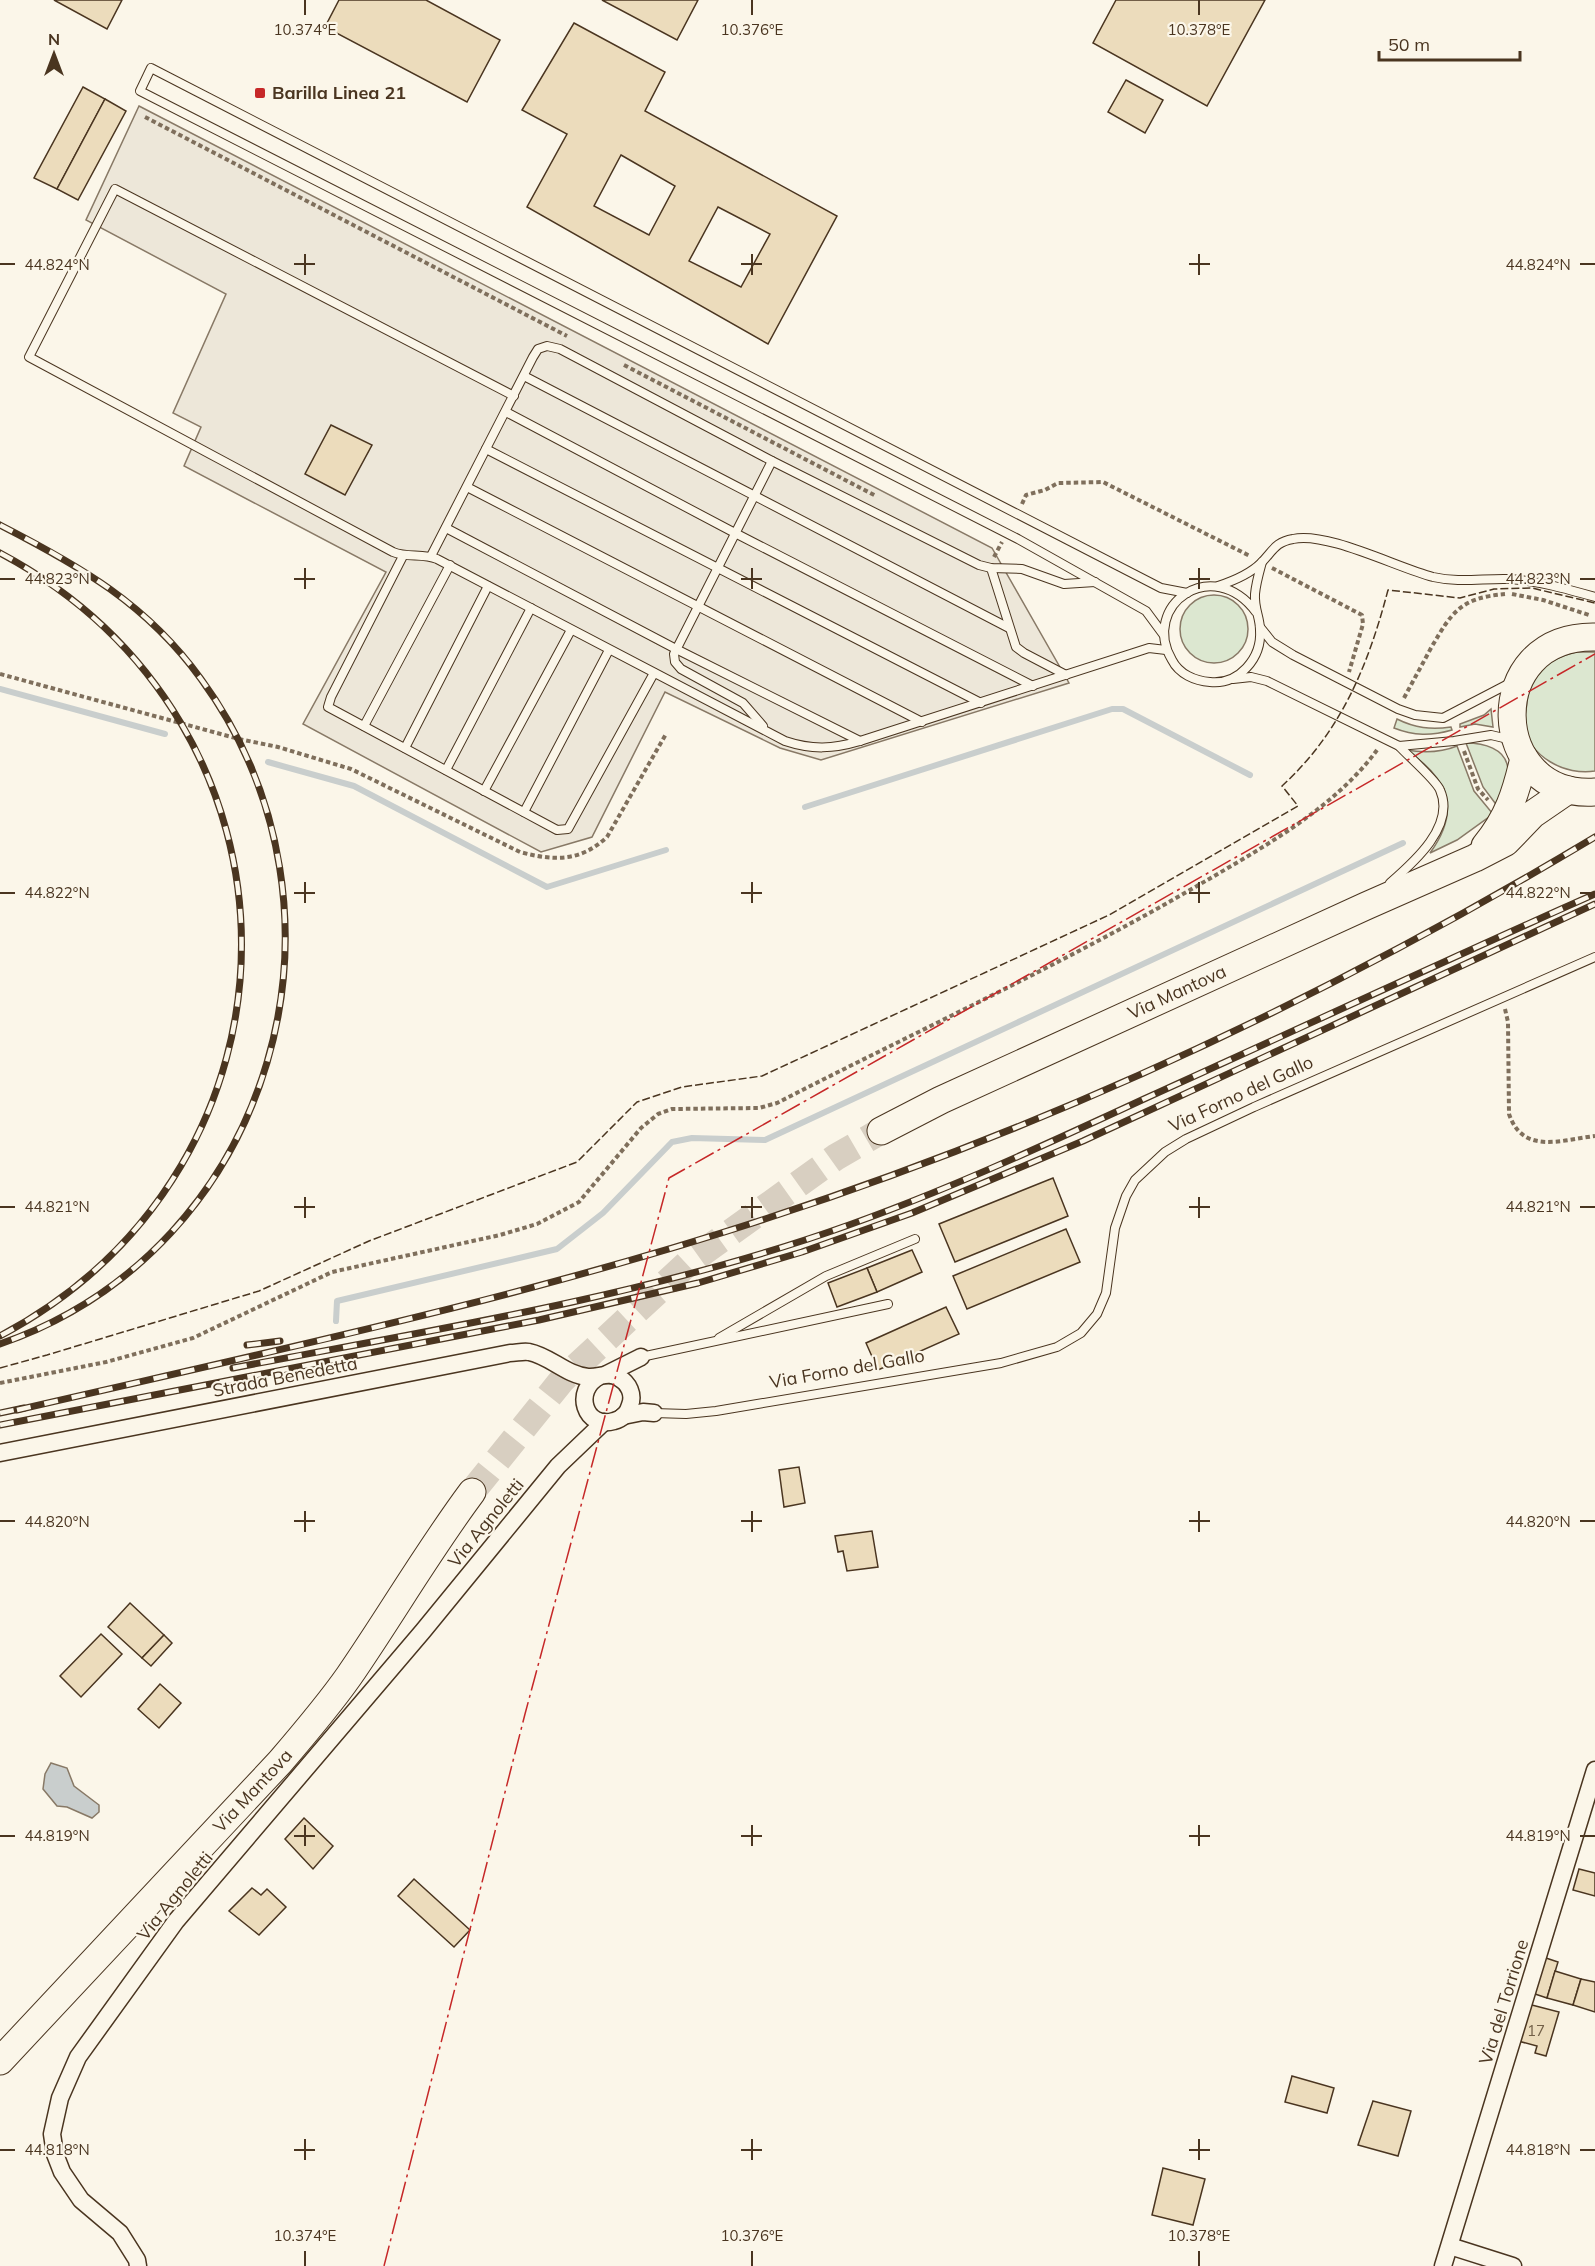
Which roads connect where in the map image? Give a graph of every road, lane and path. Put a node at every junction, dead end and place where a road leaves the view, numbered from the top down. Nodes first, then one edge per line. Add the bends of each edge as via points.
1 (524, 376) junction
2 (514, 396) junction
3 (506, 412) junction
4 (486, 449) junction
5 (772, 461) junction
6 (466, 487) junction
7 (754, 495) junction
8 (446, 528) junction
9 (735, 533) junction
10 (403, 556) junction
11 (431, 556) junction
12 (1262, 562) junction
13 (450, 565) junction
14 (718, 567) junction
15 (992, 568) junction
16 (1095, 582) junction
17 (488, 586) junction
18 (1218, 586) junction
19 (1187, 593) junction
20 (1595, 597) edge
21 (698, 606) junction
22 (531, 608) junction
23 (1256, 612) junction
24 (1595, 615) edge
25 (1260, 627) junction
26 (1009, 628) junction
27 (571, 630) junction
28 (1163, 634) junction
29 (1595, 638) edge
30 (676, 649) junction
31 (609, 650) junction
32 (1166, 650) junction
33 (654, 673) junction
34 (0, 674) edge
35 (1066, 675) junction
36 (1520, 677) junction
37 (1231, 679) junction
38 (1033, 686) junction
39 (981, 703) junction
40 (1398, 709) junction
41 (922, 722) junction
42 (364, 726) junction
43 (766, 731) junction
44 (1383, 738) junction
45 (860, 741) junction
46 (1461, 741) junction
47 (1399, 746) junction
48 (278, 747) dead end
49 (405, 748) junction
50 (1520, 749) junction
51 (446, 770) junction
52 (484, 790) junction
53 (1568, 790) junction
54 (1595, 792) edge
55 (525, 812) junction
56 (1505, 819) junction
57 (1475, 858) junction
58 (1366, 906) junction
59 (1595, 957) edge
60 (1503, 998) junction
61 (880, 1131) tunnel mouth
62 (1595, 1136) edge
63 (915, 1239) dead end
64 (888, 1304) dead end
65 (710, 1342) junction
66 (641, 1357) junction
67 (573, 1373) junction
68 (604, 1375) junction
69 (625, 1382) junction
70 (0, 1383) edge
71 (631, 1400) junction
72 (584, 1403) junction
73 (654, 1413) junction
74 (623, 1416) junction
75 (604, 1422) junction
76 (0, 1452) edge
77 (558, 1466) junction
78 (472, 1492) tunnel mouth
79 (1595, 1770) edge
80 (0, 2061) edge
81 (1450, 2246) junction
82 (138, 2266) edge
83 (1443, 2266) edge
84 (1513, 2266) edge

1 - 2 lane
1 - 5 lane via 538,349 560,349
1 - 7 lane
2 - 3 lane
2 - 10 lane via 115,189 29,357
3 - 4 lane
3 - 9 lane
4 - 6 lane
4 - 14 lane
5 - 7 lane
5 - 15 lane
6 - 8 lane
6 - 21 lane
7 - 9 lane
7 - 26 lane
8 - 11 lane
8 - 30 lane
9 - 14 lane
9 - 38 lane
10 - 11 lane
10 - 42 lane via 328,707
11 - 13 lane
12 - 18 lane
12 - 20 lane via 1281,543 1310,538 1433,577 1536,582
12 - 23 lane via 1255,594
13 - 17 lane
13 - 42 lane
14 - 21 lane
14 - 39 lane
15 - 16 lane via 1022,569 1064,584
15 - 26 lane
16 - 19 lane via 1018,539 140,91 152,68 1161,588
16 - 28 lane via 1146,611
17 - 22 lane
17 - 49 lane
18 - 19 lane
18 - 23 lane via 1233,590
19 - 28 lane via 1174,604
21 - 30 lane
21 - 41 lane
22 - 27 lane
22 - 51 lane
23 - 25 lane
24 - 40 path via 1509,594 1485,596 1462,606 1449,617
25 - 37 lane via 1255,658 1245,671
25 - 40 lane via 1272,642 1293,655
26 - 35 lane via 1016,647
27 - 31 lane
27 - 52 lane
28 - 32 lane
29 - 36 main road, Via Mantova via 1581,637 1552,646
30 - 43 lane via 675,662 681,669 743,703
30 - 45 lane
31 - 33 lane
31 - 55 lane
32 - 35 lane via 1149,648
32 - 37 lane via 1185,675 1216,683
33 - 43 lane
33 - 55 lane via 568,829 557,830
34 - 48 path
35 - 38 lane
36 - 40 lane via 1443,718
36 - 50 main road, Via Mantova via 1511,709
37 - 44 lane via 1251,677 1267,681
38 - 39 lane
39 - 41 lane
41 - 45 lane
42 - 49 lane
43 - 45 lane via 812,748 836,748
44 - 47 lane
44 - 70 path via 1357,776 1301,821 1126,927 777,1103 759,1108 672,1109 658,1114 641,1128 579,1202 537,1224 332,1272 193,1338 106,1362
46 - 47 lane
46 - 50 lane via 1491,735
46 - 56 path via 1478,789
47 - 58 lane via 1440,790 1444,808 1437,833 1419,857
49 - 51 lane
50 - 53 main road via 1536,772
50 - 56 main road, Via Mantova via 1518,784
51 - 52 lane
52 - 55 lane
53 - 54 main road
53 - 57 main road, Via Mantova via 1533,814 1506,842
56 - 57 main road, Via Mantova
57 - 58 main road, Via Mantova
58 - 61 main road, Via Mantova
59 - 60 lane, Via Forno del Gallo
60 - 62 path via 1508,1022 1509,1114 1513,1126 1531,1141
60 - 73 lane, Via Forno del Gallo via 1254,1107 1165,1152 1135,1180 1126,1196 1115,1228 1106,1293 1097,1314 1081,1333 1057,1347 1001,1363 727,1409
63 - 65 lane via 826,1276
64 - 65 lane, Via Agnoletti
65 - 66 lane, Via Agnoletti
66 - 68 street, Via Agnoletti
66 - 69 street
67 - 68 street, Strada Benedetta
67 - 72 street
67 - 76 street, Strada Benedetta via 544,1357 510,1353
68 - 69 street
68 - 72 street, Via Agnoletti via 588,1384
69 - 71 street
71 - 73 street, Via Forno del Gallo
71 - 74 street
72 - 75 street via 592,1417
72 - 77 street, Via Agnoletti via 579,1432
73 - 74 street, Via Forno del Gallo
74 - 75 street, Via Agnoletti
75 - 77 street, Via Agnoletti
77 - 82 street, Via Agnoletti via 176,1921 78,2057 58,2107 52,2134 55,2154 81,2200 120,2233
78 - 80 main road, Via Mantova via 316,1720
79 - 81 street, Via del Torrione
81 - 83 street, Via del Torrione
81 - 84 street

